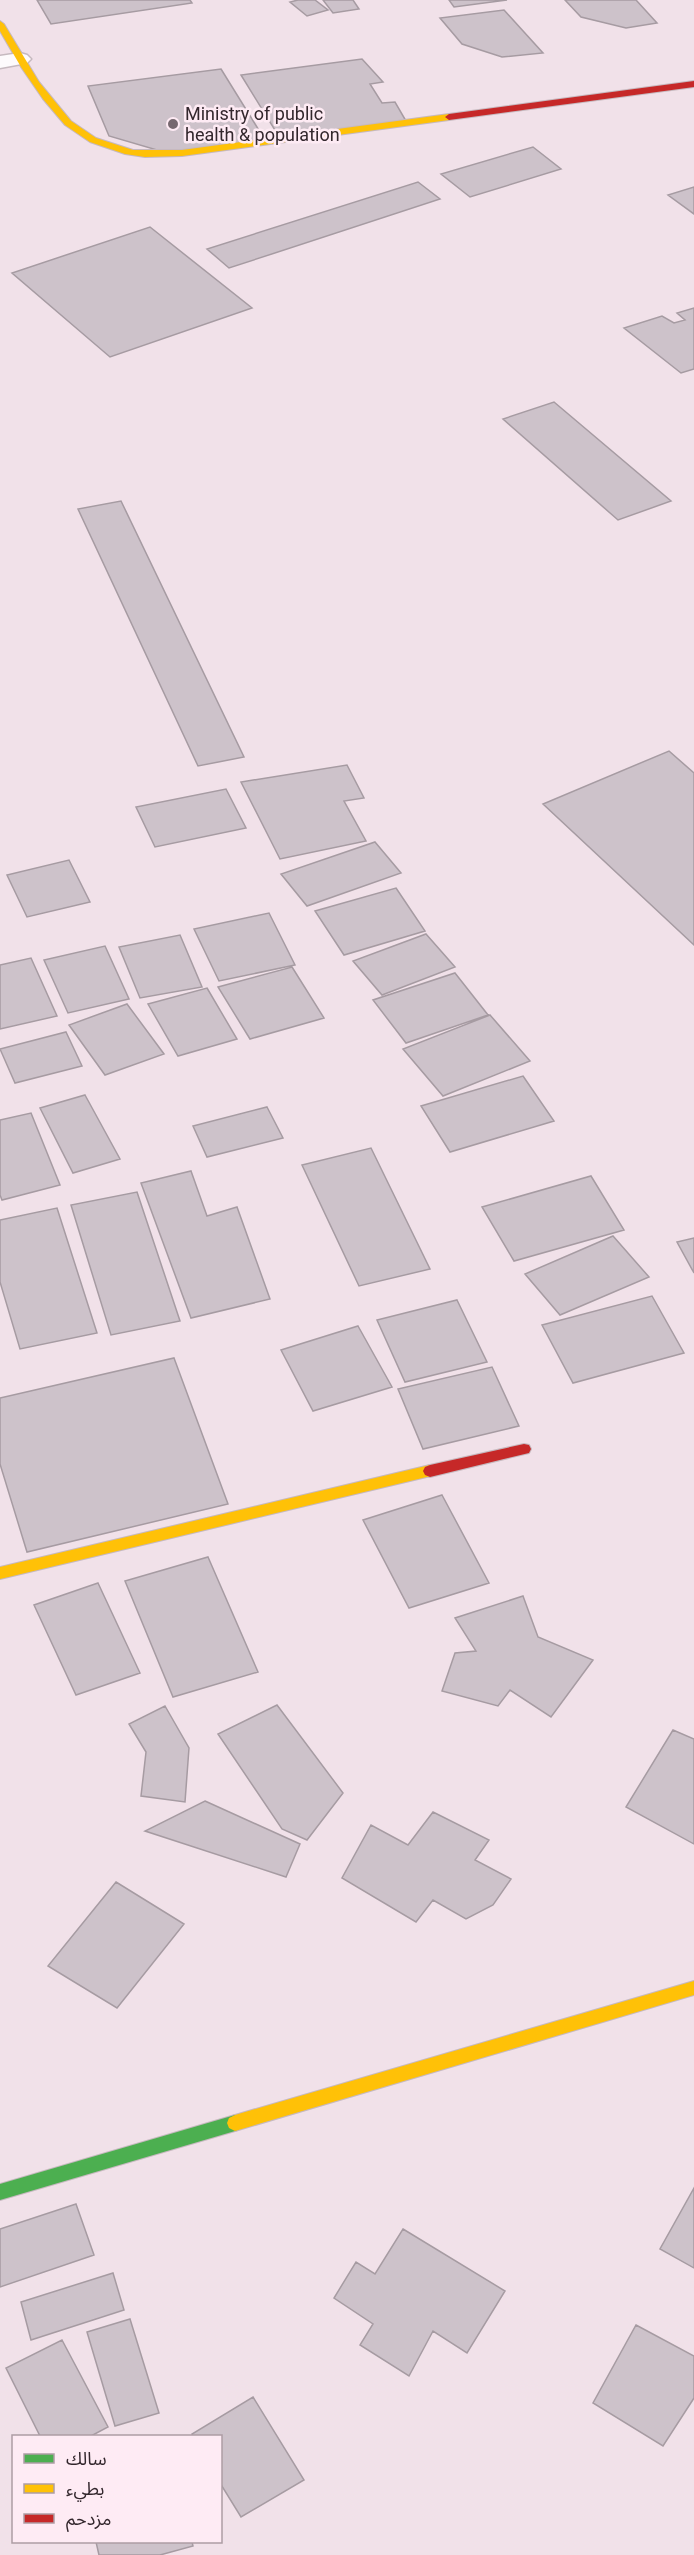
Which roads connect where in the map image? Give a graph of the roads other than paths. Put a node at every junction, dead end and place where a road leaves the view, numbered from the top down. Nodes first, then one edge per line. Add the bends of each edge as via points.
1 (0, 24) edge
2 (10, 61) edge
3 (694, 84) edge
4 (524, 1449) dead end
5 (0, 1573) edge
6 (694, 1988) edge
7 (0, 2192) edge

1 - 2 street
2 - 3 street via 79,132 139,154 182,153
4 - 5 street
6 - 7 street

